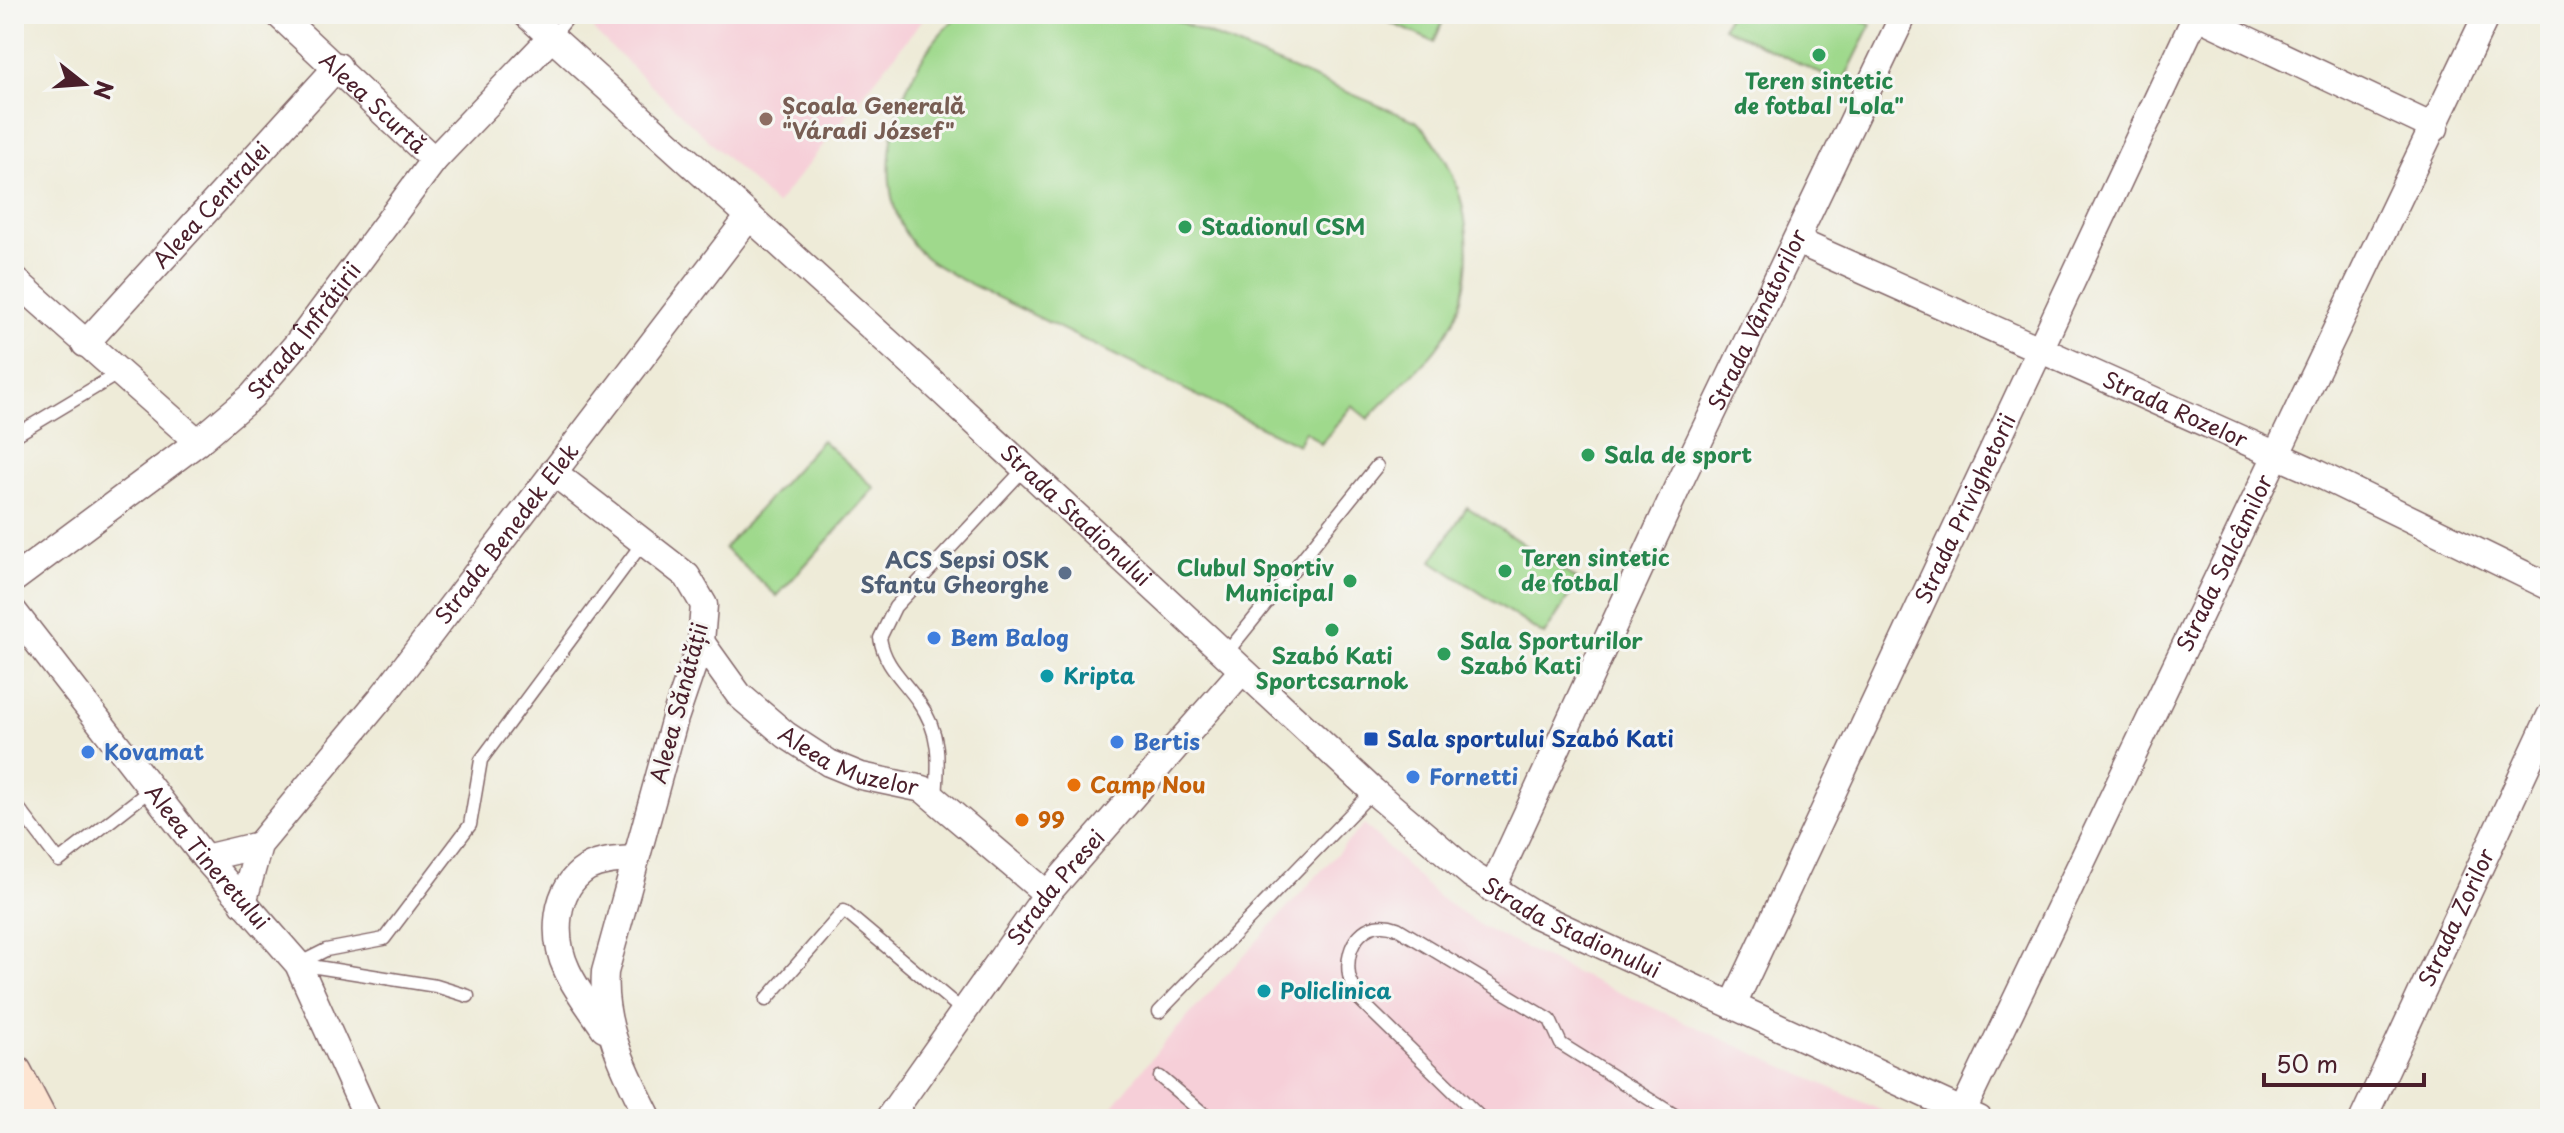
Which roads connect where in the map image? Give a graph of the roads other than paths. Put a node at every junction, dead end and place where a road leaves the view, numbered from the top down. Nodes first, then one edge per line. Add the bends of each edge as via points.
1 (278, 14) edge
2 (526, 14) edge
3 (571, 14) edge
4 (1904, 14) edge
5 (2487, 14) edge
6 (2196, 15) edge
7 (552, 37) junction
8 (338, 66) junction
9 (2435, 128) junction
10 (434, 160) junction
11 (748, 218) junction
12 (1797, 241) junction
13 (14, 279) edge
14 (85, 344) junction
15 (2039, 350) junction
16 (119, 373) junction
17 (14, 436) edge
18 (198, 442) junction
19 (2277, 455) junction
20 (1377, 466) dead end
21 (1024, 469) junction
22 (553, 472) junction
23 (644, 541) junction
24 (14, 579) edge
25 (2550, 587) edge
26 (14, 612) edge
27 (701, 642) junction
28 (1233, 664) junction
29 (2550, 716) edge
30 (150, 790) junction
31 (1373, 791) junction
32 (936, 798) junction
33 (14, 802) edge
34 (259, 845) junction
35 (205, 858) junction
36 (636, 859) junction
37 (1492, 889) junction
38 (1047, 894) junction
39 (243, 903) junction
40 (298, 964) junction
41 (468, 996) dead end
42 (766, 1000) dead end
43 (1733, 1005) junction
44 (963, 1011) junction
45 (1159, 1012) dead end
46 (615, 1046) junction
47 (14, 1073) edge
48 (1160, 1077) dead end
49 (28, 1107) edge
50 (1967, 1116) edge
51 (368, 1119) edge
52 (649, 1119) edge
53 (888, 1119) edge
54 (1210, 1119) edge
55 (1482, 1119) edge
56 (1681, 1119) edge
57 (2363, 1119) edge

1 - 8 street, Aleea Scurtă
2 - 7 street, Strada Stadionului
3 - 7 lane
4 - 12 street, Strada Vânătorilor
5 - 9 street, Strada Salcâmilor
6 - 9 street
6 - 15 street, Strada Privighetorii
7 - 10 street, Strada Înfrățirii
7 - 11 street, Strada Stadionului
8 - 10 street, Aleea Scurtă
8 - 14 street, Aleea Centralei
9 - 19 street, Strada Salcâmilor
10 - 18 street, Strada Înfrățirii via 297,344 252,396
11 - 21 street, Strada Stadionului
11 - 22 street, Strada Benedek Elek
12 - 15 street, Strada Rozelor
12 - 37 street, Strada Vânătorilor
13 - 14 street
14 - 16 street
15 - 19 street, Strada Rozelor
15 - 43 street, Strada Privighetorii
16 - 17 lane
16 - 18 street
18 - 24 street, Strada Înfrățirii
19 - 25 street, Strada Rozelor
19 - 50 street, Strada Salcâmilor
20 - 28 lane
21 - 28 street, Strada Stadionului
21 - 32 lane via 895,607 880,638 892,672 918,701 935,733 940,755
22 - 23 street, Aleea Sănătății
22 - 34 street, Strada Benedek Elek via 382,697
23 - 27 street, Aleea Sănătății via 700,593 705,617
23 - 40 lane via 481,760 470,825 384,939 326,950
26 - 30 street, Aleea Tineretului
27 - 32 street, Aleea Muzelor via 755,712 807,750 861,776 914,784
27 - 36 street, Aleea Sănătății
28 - 31 street, Strada Stadionului
28 - 38 street, Strada Presei
29 - 57 street, Strada Zorilor
30 - 33 lane via 59,861
30 - 35 street, Aleea Tineretului
31 - 37 street, Strada Stadionului
31 - 45 lane
32 - 38 street, Aleea Muzelor
34 - 35 street
34 - 39 street, Strada Benedek Elek
35 - 39 street, Aleea Tineretului
36 - 46 street, Aleea Sănătății via 605,972 605,1007
36 - 46 street, Aleea Sănătății via 586,869 569,887 558,915 557,938 567,970
37 - 43 street, Strada Stadionului via 1534,914
38 - 44 street, Strada Presei
39 - 40 street, Aleea Tineretului
40 - 41 lane
40 - 51 street, Aleea Tineretului
42 - 44 lane via 844,911
43 - 50 street, Strada Stadionului
44 - 53 street, Strada Presei
46 - 52 street, Aleea Sănătății
47 - 49 street
48 - 54 lane
55 - 56 lane via 1359,999 1349,974 1351,952 1373,924 1397,928 1550,1020 1561,1044

